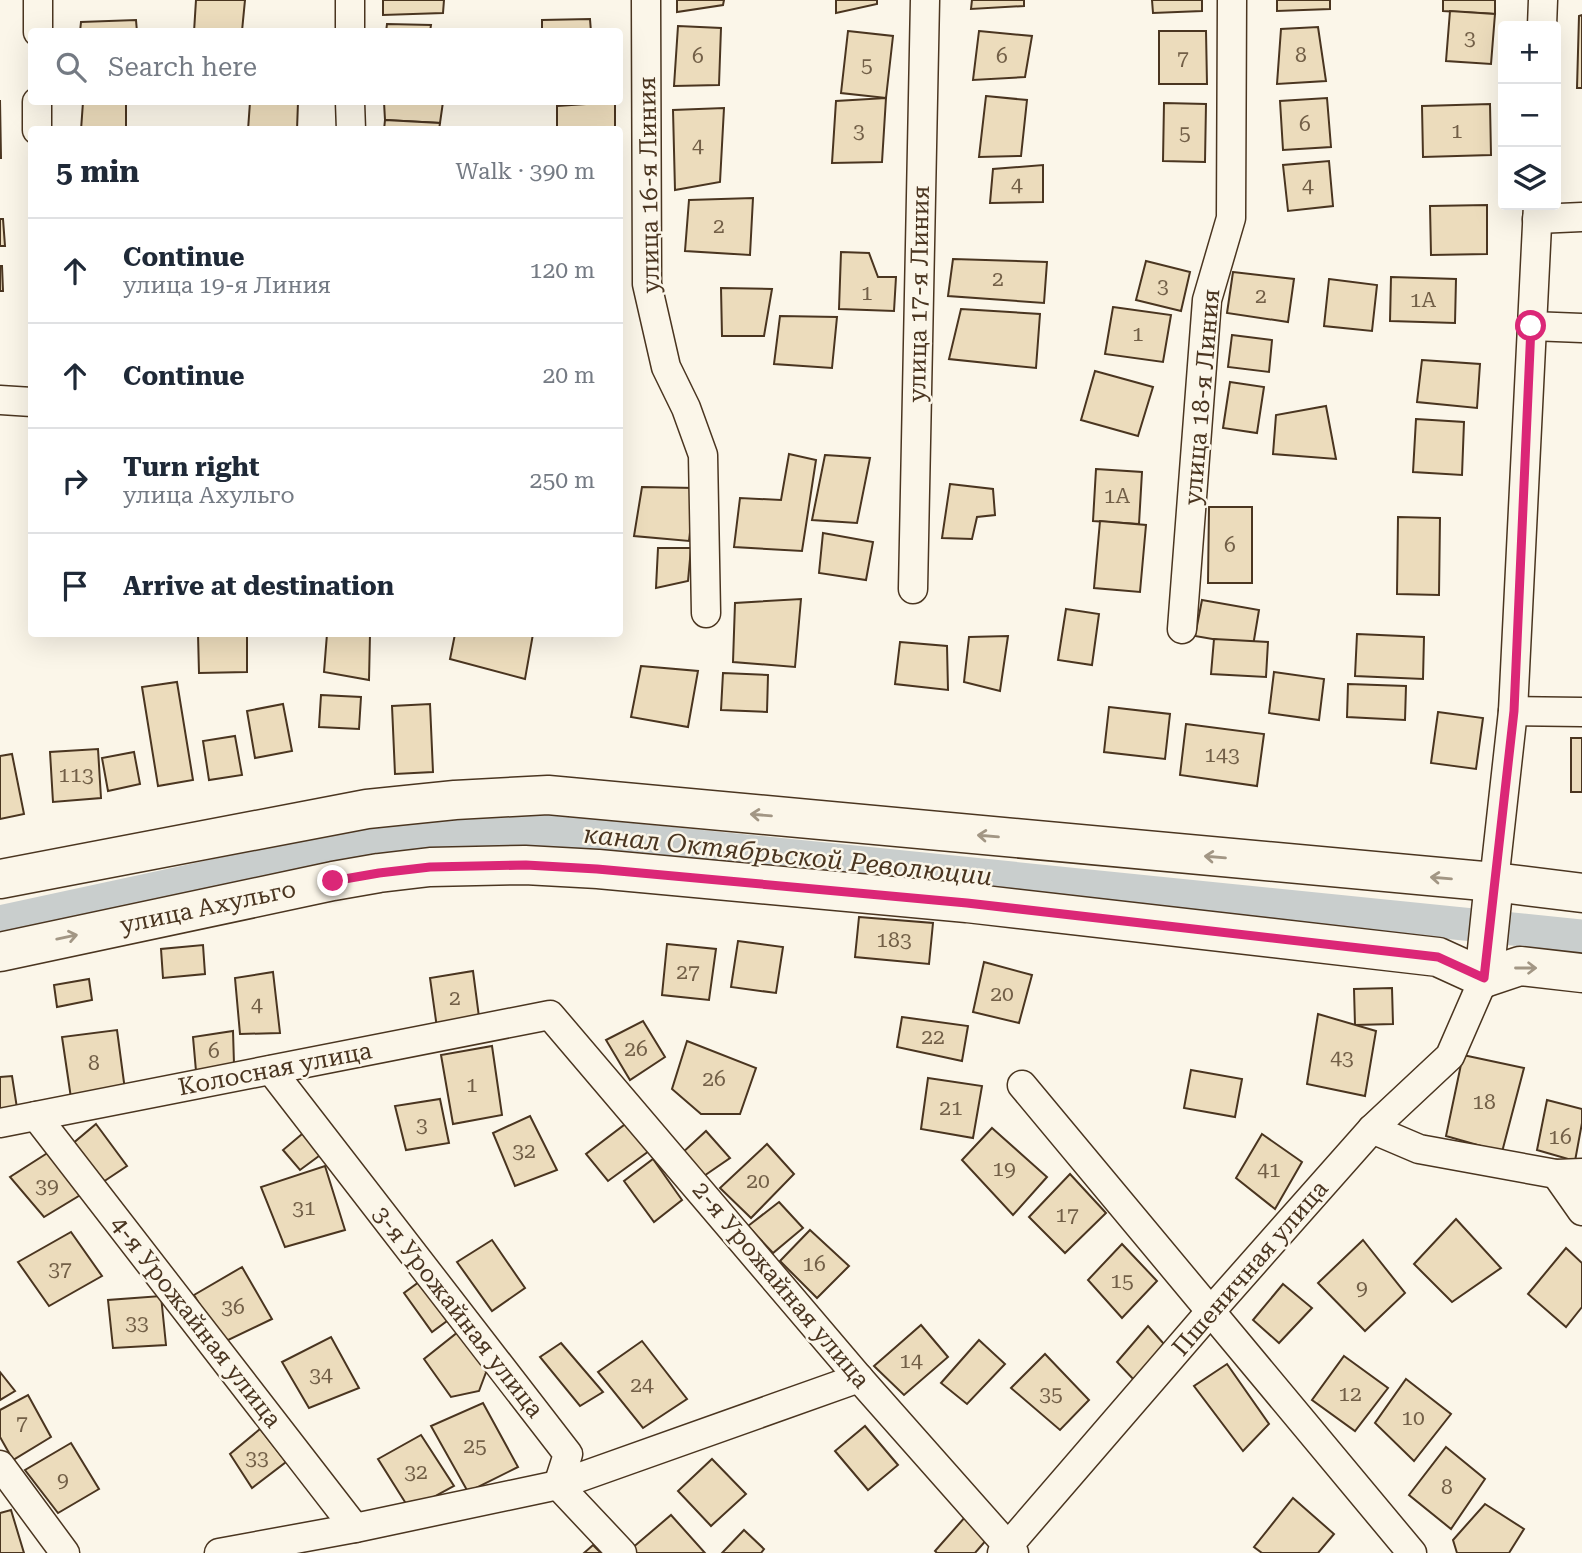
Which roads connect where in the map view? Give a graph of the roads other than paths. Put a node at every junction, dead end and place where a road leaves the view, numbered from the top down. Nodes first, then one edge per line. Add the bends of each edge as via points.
1 (38, 0) edge
2 (350, 0) edge
3 (646, 0) edge
4 (925, 0) edge
5 (1232, 0) edge
6 (1543, 0) edge
7 (1542, 21) edge
8 (38, 28) edge
9 (350, 28) edge
10 (37, 105) edge
11 (350, 105) edge
12 (37, 126) edge
13 (351, 126) edge
14 (1538, 212) edge
15 (1582, 217) edge
16 (1531, 326) junction
17 (1582, 328) edge
18 (0, 400) edge
19 (28, 402) edge
20 (913, 589) dead end
21 (706, 613) dead end
22 (1182, 629) dead end
23 (1514, 711) junction
24 (1582, 712) edge
25 (0, 879) edge
26 (1494, 883) junction
27 (1582, 892) edge
28 (0, 951) edge
29 (1582, 973) edge
30 (1484, 978) junction
31 (550, 1014) joint
32 (271, 1070) junction
33 (1022, 1084) dead end
34 (36, 1116) junction
35 (0, 1123) edge
36 (1373, 1129) junction
37 (1569, 1174) edge
38 (1582, 1211) edge
39 (1210, 1312) junction
40 (859, 1378) junction
41 (0, 1465) edge
42 (558, 1485) junction
43 (355, 1528) junction
44 (1008, 1551) edge
45 (65, 1553) edge
46 (219, 1553) edge
47 (622, 1553) edge
48 (1412, 1553) edge

1 - 8 street
2 - 9 street
3 - 21 street, улица 16-я Линия via 647,284 666,367 703,455
4 - 20 street, улица 17-я Линия
5 - 22 street, улица 18-я Линия via 1231,218 1207,300
6 - 7 street
10 - 12 street
11 - 13 street
14 - 15 street
14 - 16 street
16 - 17 street
16 - 23 street
18 - 19 street
23 - 24 street
23 - 26 street
26 -> 25 main road via 548,795 368,809
26 - 27 main road
26 - 30 main road
28 -> 30 main road, улица Ахульго via 379,873 526,865 967,903 1438,957
30 -> 29 main road via 1520,966
30 - 36 street, Пшеничная улица via 1450,1056
31 - 32 street, Колосная улица
31 - 40 street, 2-я Урожайная улица
32 - 34 street, Колосная улица
32 - 42 street, 3-я Урожайная улица via 568,1454
33 - 39 street
34 - 35 street, Колосная улица
34 - 43 street, 4-я Урожайная улица
36 - 37 street via 1419,1149
36 - 39 street, Пшеничная улица
37 - 38 street
39 - 44 street, Пшеничная улица
39 - 48 street
40 - 42 street
40 - 44 street, 2-я Урожайная улица
41 - 45 street
42 - 43 street
42 - 47 street
43 - 46 street

